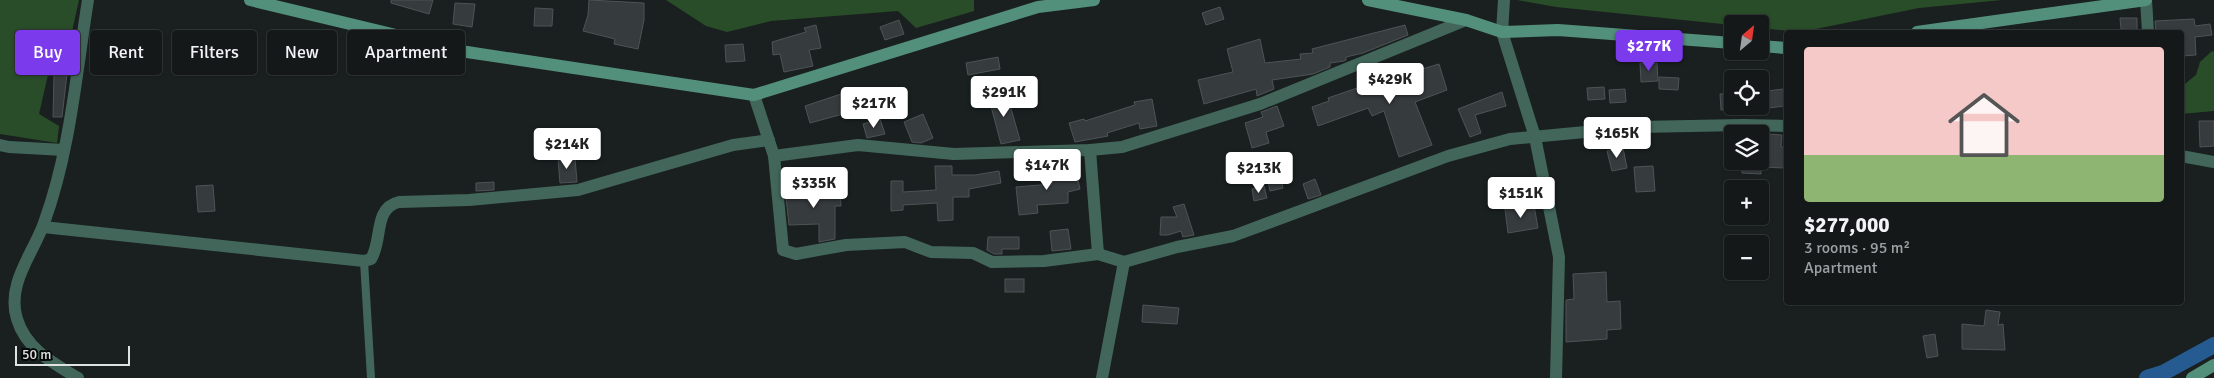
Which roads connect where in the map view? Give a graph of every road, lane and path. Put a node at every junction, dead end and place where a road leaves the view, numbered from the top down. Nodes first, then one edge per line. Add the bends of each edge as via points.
1 (88, 0) edge
2 (250, 0) edge
3 (1094, 0) edge
4 (1368, 0) edge
5 (1504, 0) edge
6 (2146, 0) edge
7 (1466, 20) junction
8 (1931, 30) edge
9 (2148, 30) edge
10 (1502, 32) junction
11 (1724, 42) edge
12 (1769, 47) edge
13 (1784, 48) edge
14 (754, 95) junction
15 (1784, 126) edge
16 (1535, 137) junction
17 (769, 140) junction
18 (0, 145) edge
19 (64, 150) junction
20 (1090, 150) junction
21 (774, 156) junction
22 (2184, 157) edge
23 (2214, 162) edge
24 (43, 227) junction
25 (1098, 254) junction
26 (364, 261) junction
27 (1124, 262) junction
28 (2214, 365) edge
29 (78, 378) edge
30 (371, 378) edge
31 (1102, 378) edge
32 (1556, 378) edge
33 (2192, 378) edge

1 - 19 street
2 - 14 street via 468,52
3 - 14 street via 1038,7
4 - 7 street
5 - 10 street
6 - 8 street
6 - 9 street
7 - 10 street
7 - 20 street via 1260,104 1122,147
10 - 11 street via 1558,30
10 - 16 street
12 - 13 street
14 - 17 street
15 - 16 street via 1638,127
16 - 27 street via 1510,139 1448,156 1234,236
16 - 32 street via 1559,257
17 - 21 street
17 - 26 street via 733,145 578,190 390,204 383,213 375,253 371,260
18 - 19 street
19 - 24 street via 56,189
20 - 21 street via 954,154 858,145
20 - 25 street
21 - 25 street via 783,250 796,254 846,245 905,242 931,252 973,253 992,262 1044,261
22 - 23 street
24 - 26 street
24 - 29 street via 16,287 14,306 17,319 33,348
25 - 27 street
26 - 30 lane
27 - 31 street
28 - 33 street

